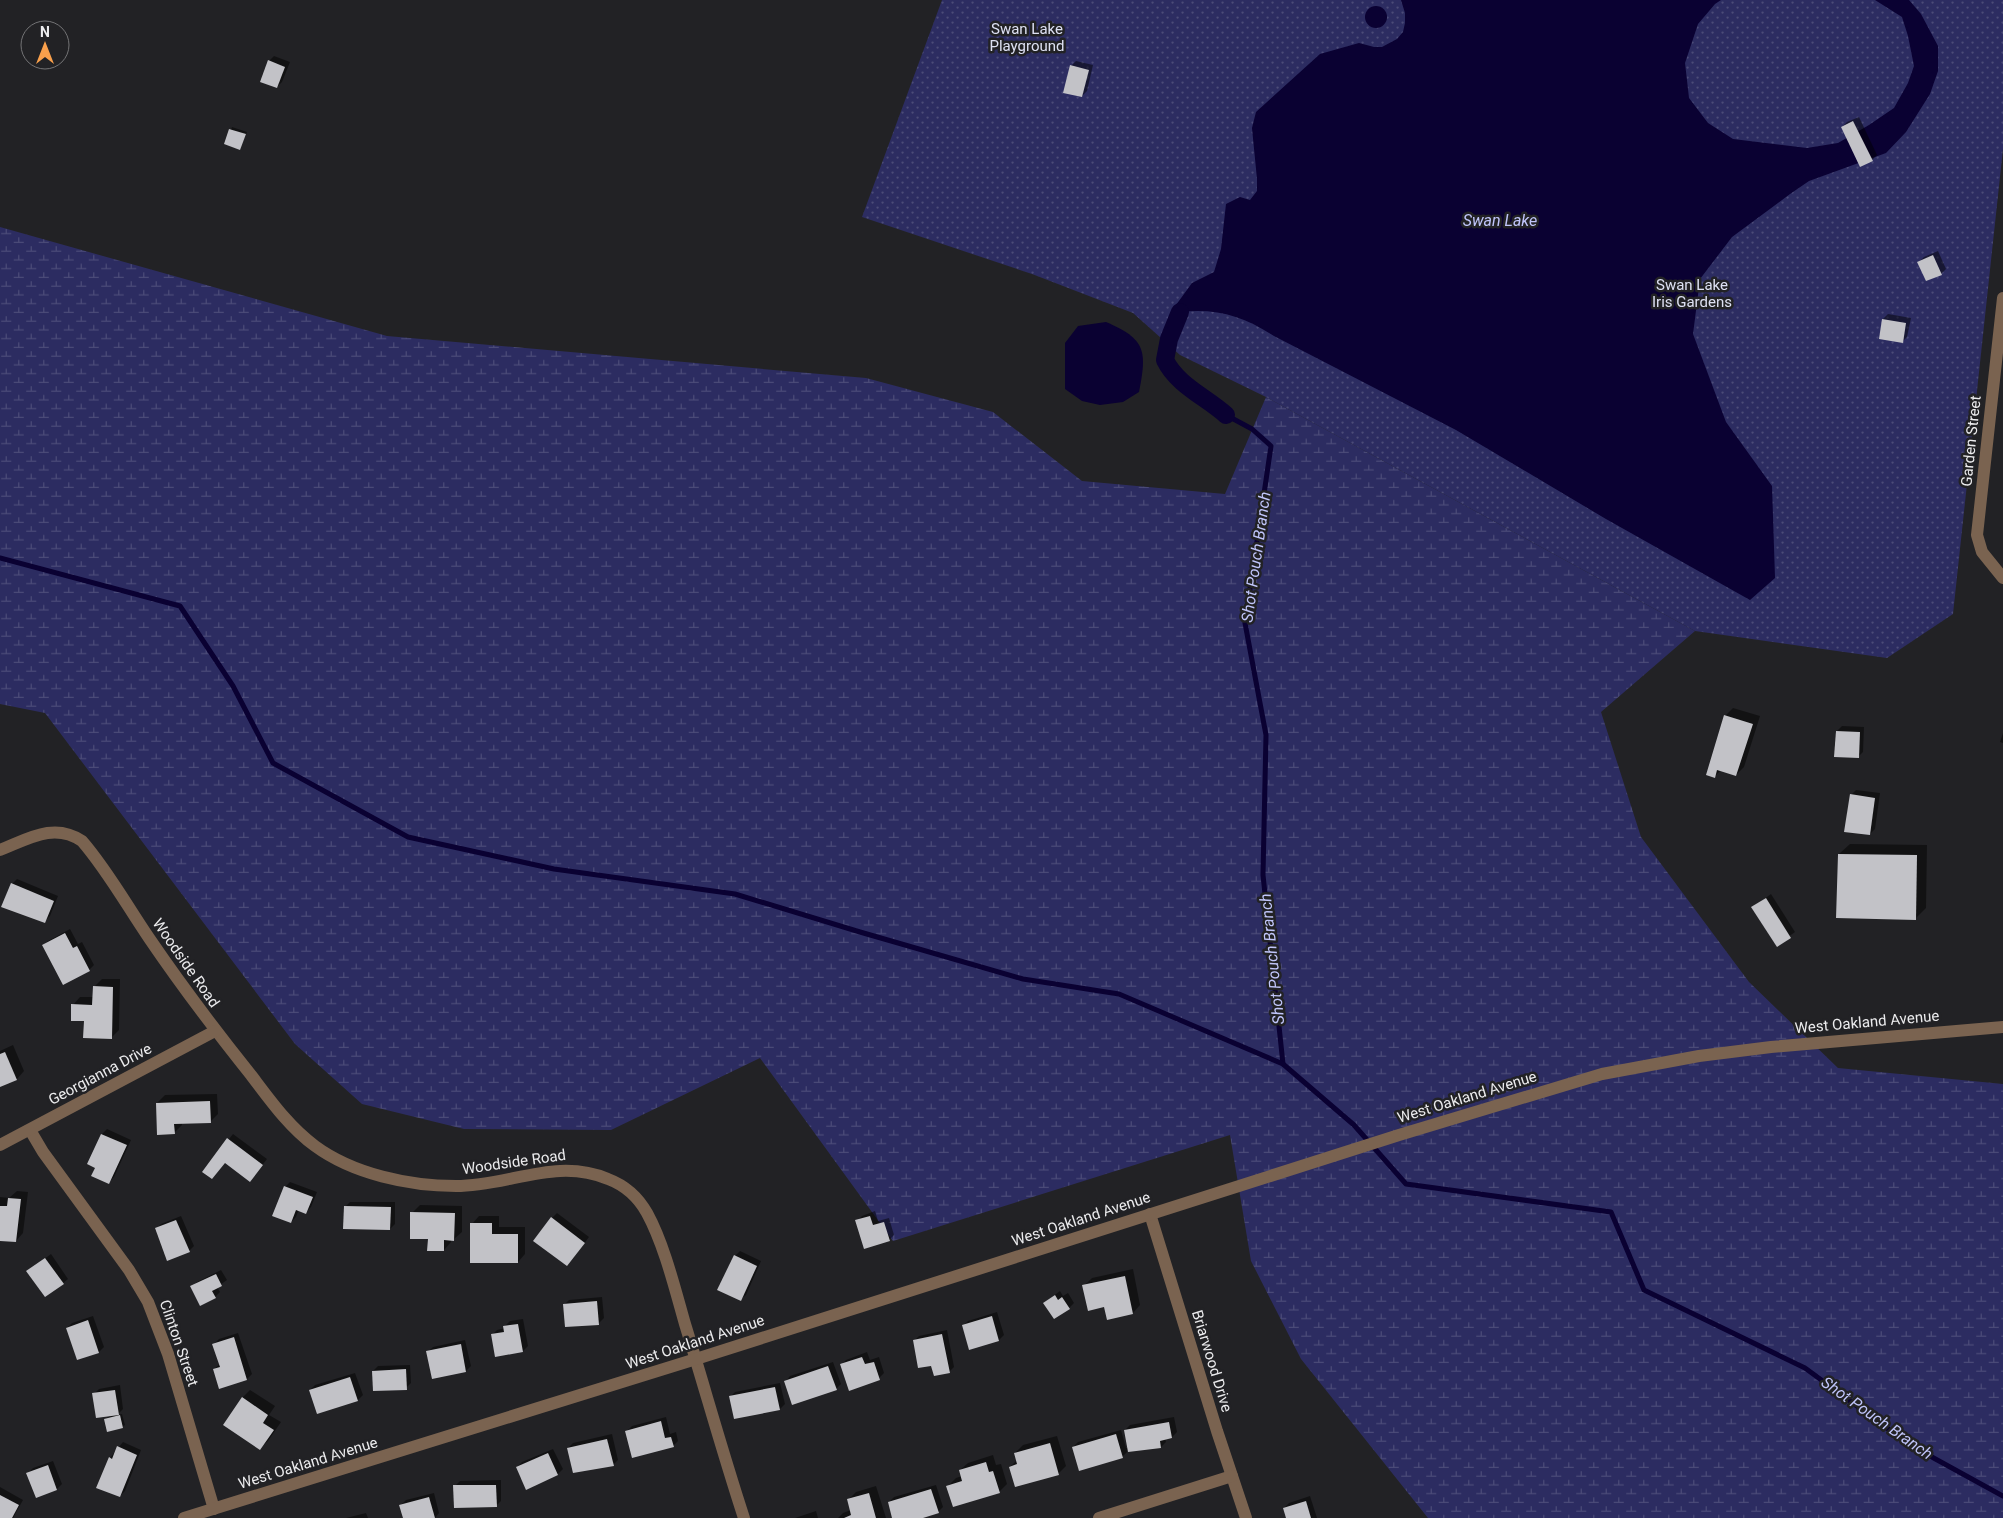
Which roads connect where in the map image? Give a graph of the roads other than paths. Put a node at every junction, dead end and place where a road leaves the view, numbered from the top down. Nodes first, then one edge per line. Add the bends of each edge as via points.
1 (2003, 298) edge
2 (2003, 578) edge
3 (0, 850) edge
4 (2003, 1027) edge
5 (216, 1030) junction
6 (30, 1130) junction
7 (0, 1145) edge
8 (1150, 1214) junction
9 (696, 1359) junction
10 (1232, 1476) junction
11 (214, 1509) junction
12 (184, 1518) edge
13 (744, 1518) edge
14 (1099, 1518) edge
15 (1246, 1518) edge

1 - 2 street, Garden Street via 1977,535 1982,552
3 - 5 street, Woodside Road via 46,833 62,832 82,842 192,1001
4 - 8 street, West Oakland Avenue via 1771,1047 1644,1065 1577,1081
5 - 6 street, Georgianna Drive
5 - 9 street, Woodside Road via 293,1128 316,1147 366,1172 409,1182 456,1186 490,1184 563,1169 590,1171 618,1183 636,1198 647,1213
6 - 7 street, Georgianna Drive
6 - 11 street, Clinton Street via 148,1302 168,1354
8 - 9 street, West Oakland Avenue
8 - 10 street, Briarwood Drive
9 - 11 street, West Oakland Avenue
9 - 13 street, Woodside Road
10 - 14 street
10 - 15 street, Briarwood Drive
11 - 12 street, West Oakland Avenue

